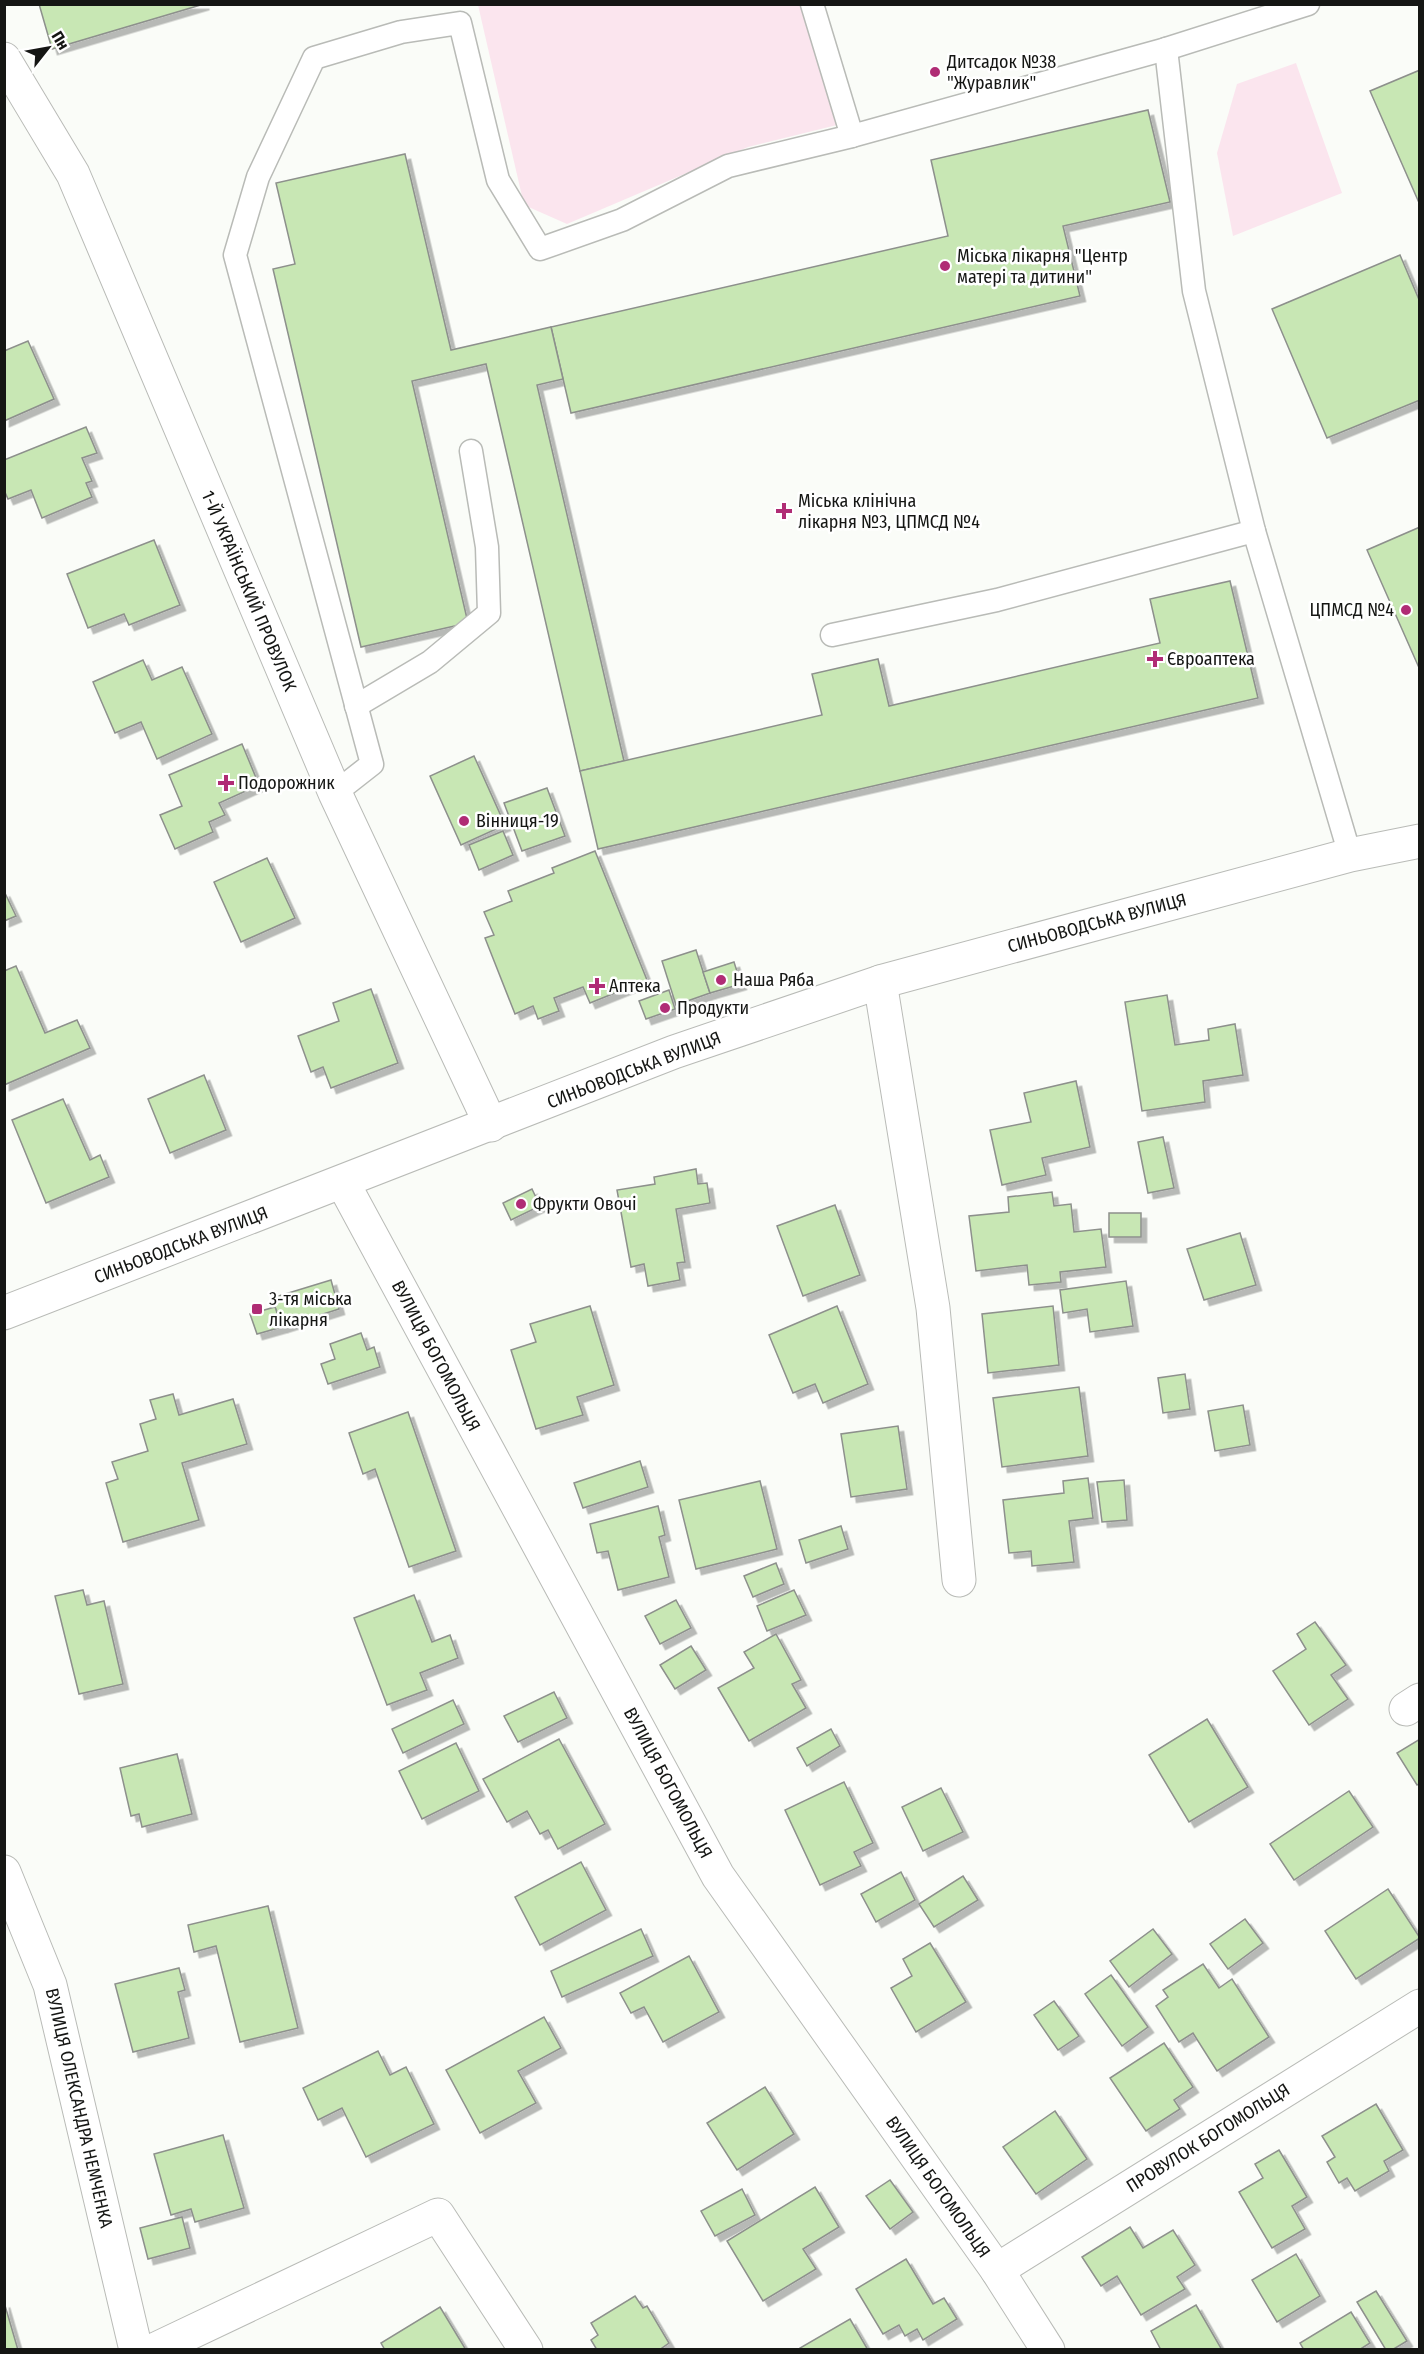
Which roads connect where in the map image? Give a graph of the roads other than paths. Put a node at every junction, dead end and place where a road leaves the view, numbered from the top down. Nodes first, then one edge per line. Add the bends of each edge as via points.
1 (812, 4) edge
2 (1308, 4) edge
3 (1166, 49) junction
4 (4, 59) edge
5 (852, 136) junction
6 (471, 451) dead end
7 (1254, 531) junction
8 (832, 635) dead end
9 (356, 706) junction
10 (335, 793) junction
11 (1419, 841) edge
12 (1350, 855) junction
13 (880, 982) junction
14 (491, 1125) junction
15 (343, 1183) junction
16 (4, 1313) edge
17 (959, 1580) dead end
18 (4, 1872) edge
19 (1419, 2006) edge
20 (997, 2270) junction
21 (136, 2349) edge
22 (154, 2349) edge
23 (526, 2349) edge
24 (1048, 2349) edge

1 - 5 lane
2 - 3 lane
3 - 5 lane
3 - 7 lane via 1194,291
4 - 10 street, 1-Й УКРАЇНСЬКИЙ ПРОВУЛОК via 73,174
5 - 9 lane via 728,166 622,220 540,249 498,180 460,23 401,32 314,58 258,177 235,255
6 - 9 lane via 487,546 489,613 430,662
7 - 8 lane via 997,600
7 - 12 lane
9 - 10 lane via 372,764
10 - 14 street, 1-Й УКРАЇНСЬКИЙ ПРОВУЛОК
11 - 12 street, СИНЬОВОДСЬКА ВУЛИЦЯ
12 - 13 street, СИНЬОВОДСЬКА ВУЛИЦЯ
13 - 14 street, СИНЬОВОДСЬКА ВУЛИЦЯ via 674,1052
13 - 17 street via 933,1308
14 - 15 street, СИНЬОВОДСЬКА ВУЛИЦЯ
15 - 16 street, СИНЬОВОДСЬКА ВУЛИЦЯ
15 - 20 street, ВУЛИЦЯ БОГОМОЛЬЦЯ via 717,1876
18 - 21 street, ВУЛИЦЯ ОЛЕКСАНДРА НЕМЧЕНКА via 50,1985
19 - 20 street, ПРОВУЛОК БОГОМОЛЬЦЯ
20 - 24 street, ВУЛИЦЯ БОГОМОЛЬЦЯ
22 - 23 street via 438,2215

